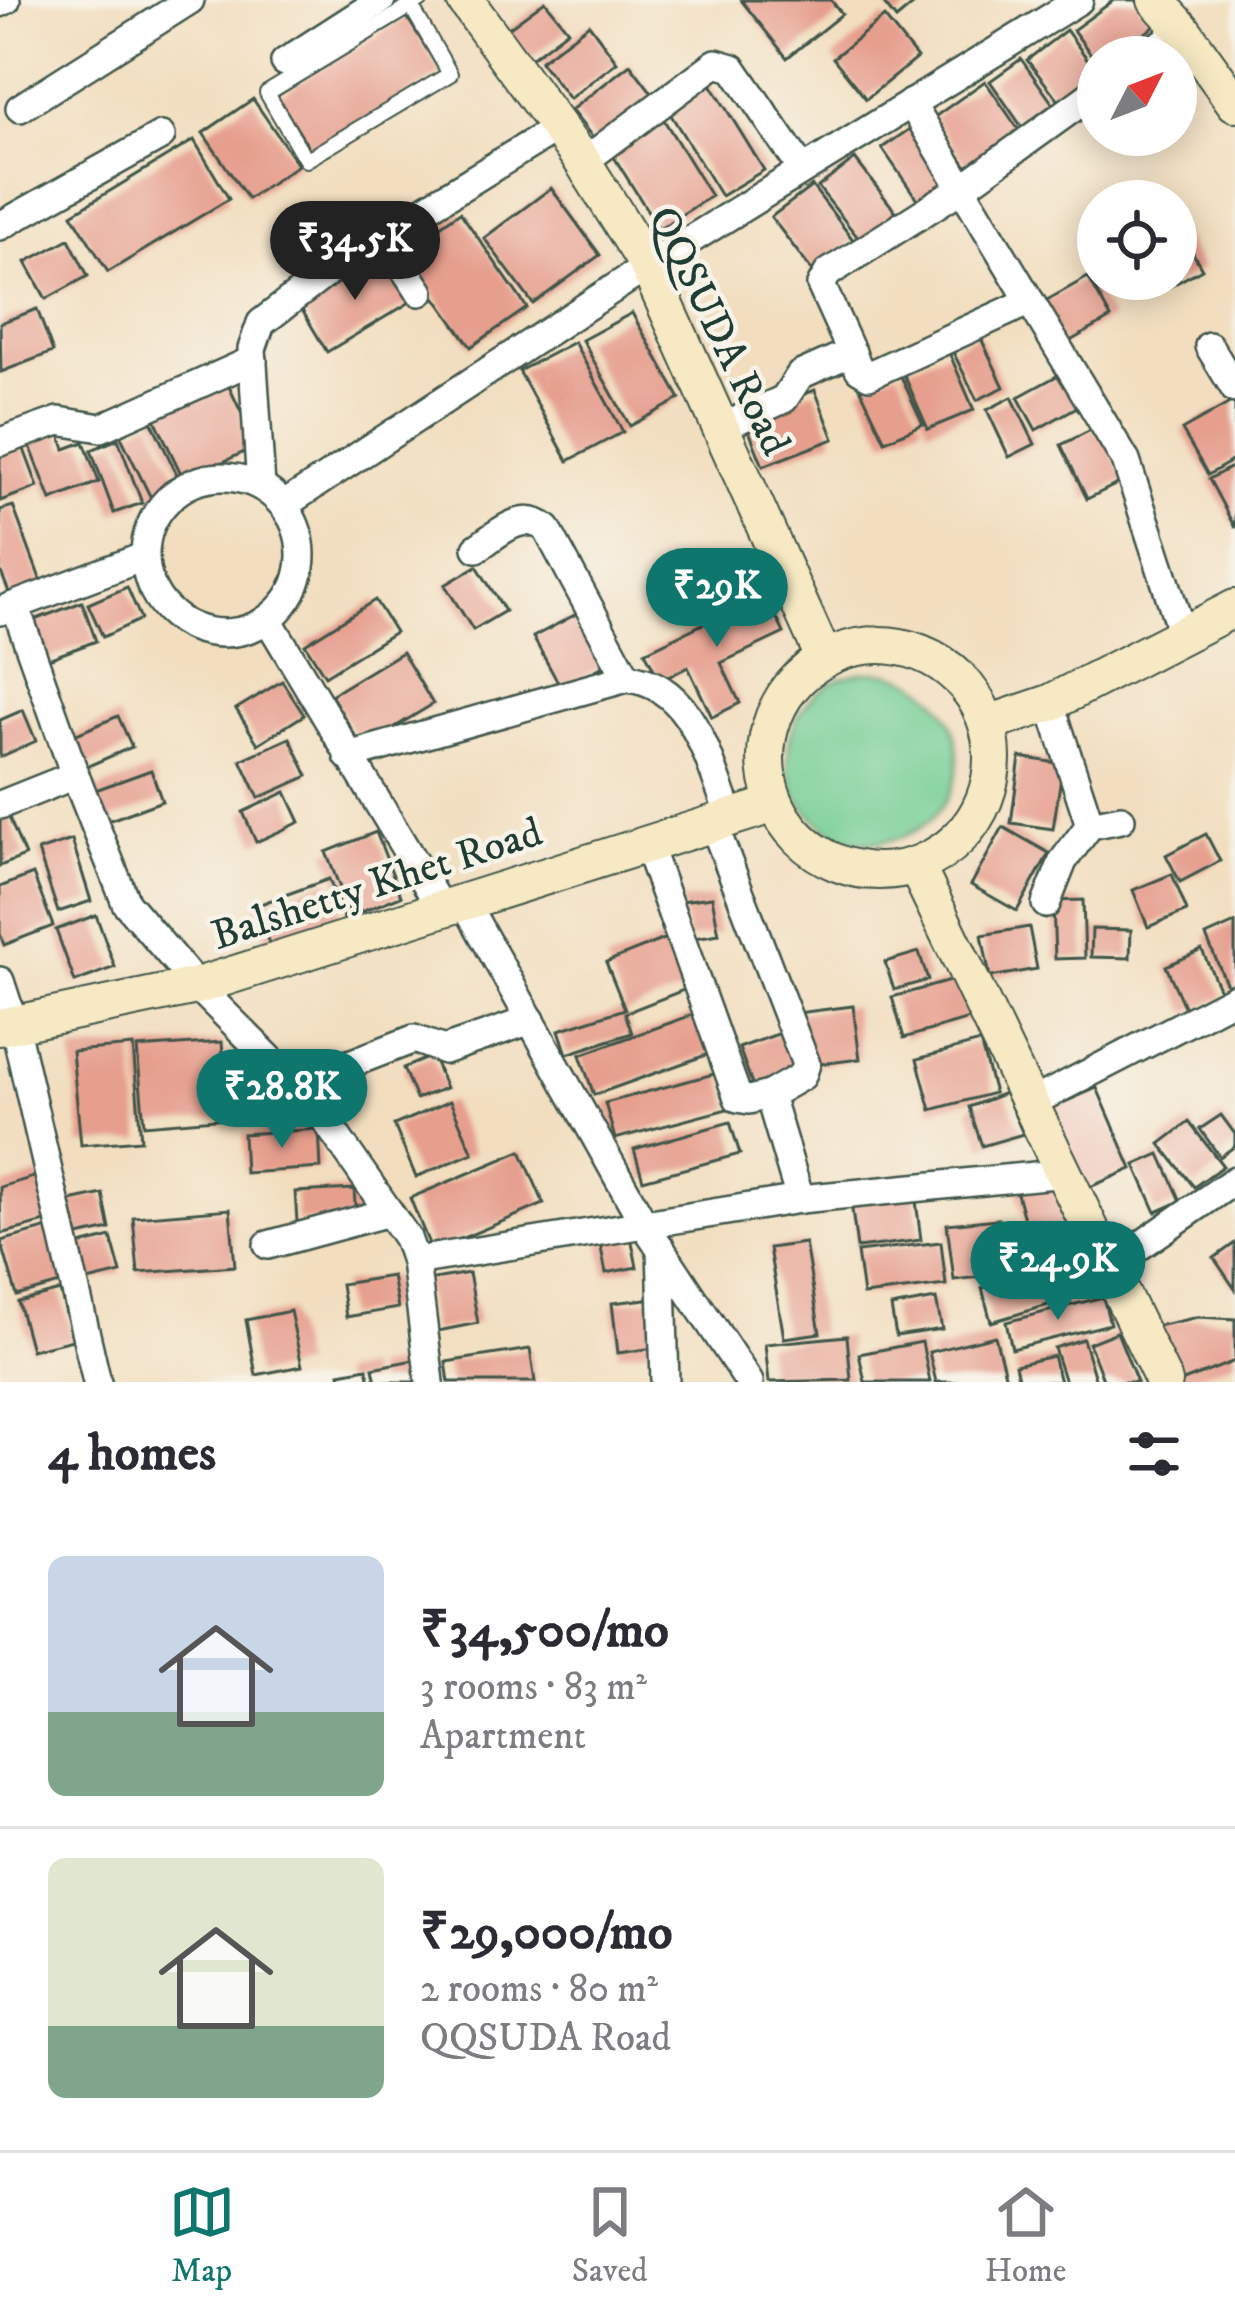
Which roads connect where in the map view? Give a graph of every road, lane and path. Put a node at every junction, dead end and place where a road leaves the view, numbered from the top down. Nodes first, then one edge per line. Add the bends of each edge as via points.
1 (190, 0) edge
2 (381, 0) edge
3 (464, 0) edge
4 (1079, 0) edge
5 (1156, 0) edge
6 (416, 3) edge
7 (1183, 29) junction
8 (1173, 36) edge
9 (285, 62) dead end
10 (911, 103) junction
11 (1235, 104) edge
12 (1077, 105) edge
13 (20, 108) dead end
14 (557, 128) junction
15 (161, 136) dead end
16 (583, 162) junction
17 (802, 169) junction
18 (962, 188) junction
19 (0, 226) edge
20 (382, 236) junction
21 (648, 266) junction
22 (420, 292) dead end
23 (1030, 301) junction
24 (1209, 346) dead end
25 (852, 352) junction
26 (253, 360) junction
27 (1235, 389) edge
28 (720, 428) junction
29 (0, 442) edge
30 (261, 486) junction
31 (284, 505) junction
32 (477, 548) dead end
33 (143, 557) junction
34 (8, 608) edge
35 (1235, 608) edge
36 (269, 621) junction
37 (1182, 633) junction
38 (824, 658) junction
39 (626, 679) junction
40 (1050, 703) junction
41 (988, 724) junction
42 (349, 757) junction
43 (75, 776) junction
44 (775, 804) junction
45 (0, 805) edge
46 (1121, 819) dead end
47 (722, 820) junction
48 (1090, 825) junction
49 (646, 844) junction
50 (916, 866) junction
51 (453, 904) junction
52 (1046, 904) dead end
53 (0, 981) edge
54 (196, 986) junction
55 (1235, 998) edge
56 (531, 1020) junction
57 (7, 1025) edge
58 (296, 1085) junction
59 (770, 1095) junction
60 (1029, 1104) junction
61 (1066, 1173) junction
62 (1235, 1180) edge
63 (800, 1199) junction
64 (389, 1212) junction
65 (643, 1222) junction
66 (268, 1245) dead end
67 (661, 1248) junction
68 (415, 1261) junction
69 (1108, 1268) junction
70 (97, 1382) edge
71 (430, 1382) edge
72 (665, 1382) edge
73 (749, 1382) edge
74 (1164, 1382) edge

1 - 13 street
2 - 9 street
3 - 14 street, QQSUDA Road
4 - 10 street
5 - 7 street
6 - 6 lane via 267,93 307,160 450,74
7 - 8 street
7 - 11 street
10 - 17 street
10 - 18 street
12 - 18 street
14 - 16 street, QQSUDA Road
14 - 20 street
15 - 19 street
16 - 17 street via 716,63 733,68
16 - 21 street, QQSUDA Road
17 - 21 street
18 - 23 street
18 - 25 street via 823,279
20 - 22 street
20 - 26 street via 261,323
21 - 28 street, QQSUDA Road
21 - 31 street
23 - 25 street via 874,375 859,369
23 - 37 street via 1126,461
24 - 27 street
25 - 28 street via 800,375 784,399
26 - 29 street via 100,428 59,422
26 - 30 street
28 - 38 street, QQSUDA Road
30 - 31 street
30 - 33 street via 226,476 190,483 155,513
31 - 36 street via 302,544 296,587
32 - 39 street via 524,519 548,529
33 - 34 street
33 - 36 street via 156,598 188,626 229,635
34 - 43 street
35 - 37 street
36 - 42 street
37 - 40 street
38 - 41 street via 865,645 904,647 942,663 971,691
38 - 44 street via 795,681 771,721 763,766
39 - 42 street
39 - 47 street via 648,680 676,697
40 - 41 street
40 - 48 street
41 - 50 street via 986,800 969,829
42 - 51 street
43 - 45 street
43 - 54 street via 126,903
44 - 47 street, Balshetty Khet Road
44 - 50 street via 818,854 881,872
46 - 48 street
47 - 49 street, Balshetty Khet Road
47 - 59 street via 806,1064 802,1076
48 - 52 street via 1063,861
49 - 51 street, Balshetty Khet Road
49 - 59 street via 738,1098
50 - 60 street
51 - 54 street, Balshetty Khet Road
51 - 56 street
53 - 57 street
54 - 57 street, Balshetty Khet Road
54 - 58 street
55 - 60 street
56 - 58 street via 444,1050 414,1039
56 - 65 street
57 - 70 street
58 - 64 street
59 - 63 street
60 - 61 street
61 - 63 street
61 - 69 street
62 - 69 street
63 - 65 street
64 - 66 street
64 - 68 street
65 - 67 street
65 - 68 street
67 - 72 street
67 - 73 street
68 - 71 street
69 - 74 street

